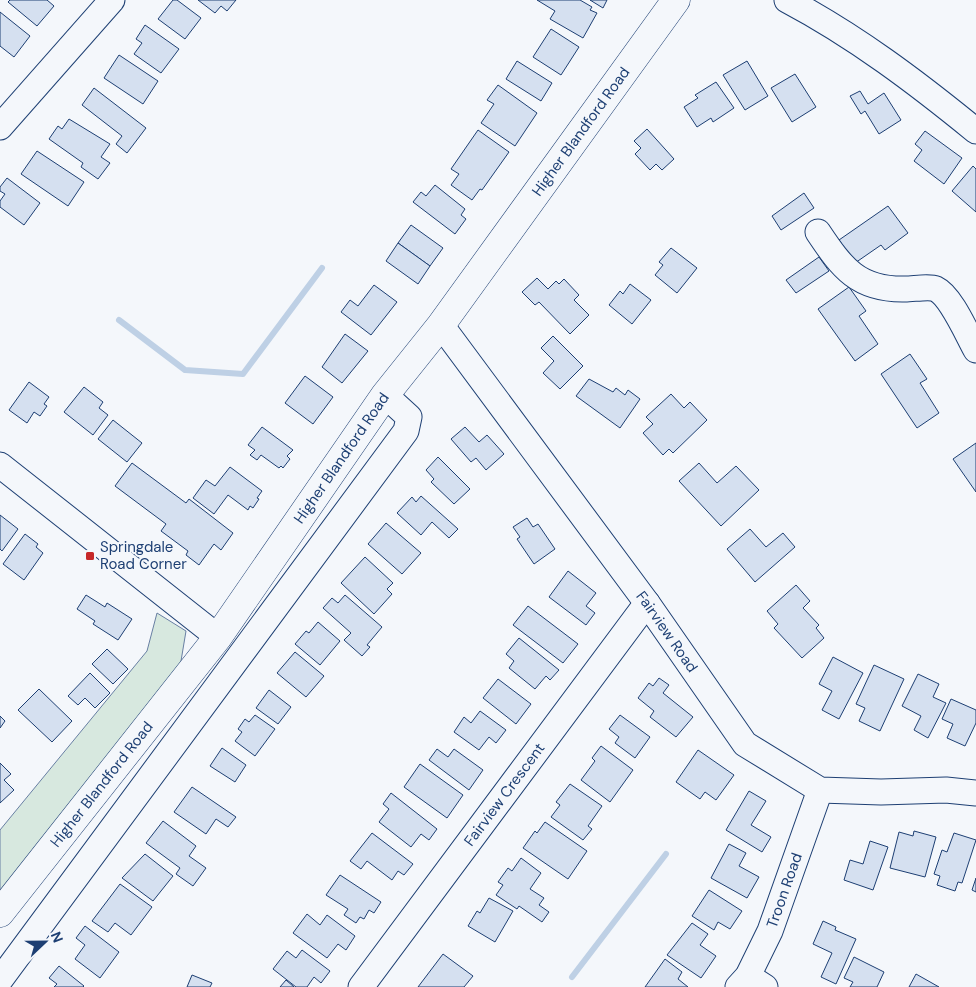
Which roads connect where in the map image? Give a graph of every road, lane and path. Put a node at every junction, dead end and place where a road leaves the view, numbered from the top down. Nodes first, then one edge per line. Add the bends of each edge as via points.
1 (112, 0) edge
2 (676, 0) edge
3 (787, 0) edge
4 (0, 127) edge
5 (976, 131) edge
6 (818, 232) dead end
7 (441, 325) junction
8 (976, 350) edge
9 (385, 396) junction
10 (0, 465) edge
11 (647, 603) junction
12 (218, 637) junction
13 (820, 790) junction
14 (976, 793) edge
15 (0, 913) edge
16 (0, 980) edge
17 (750, 983) edge
18 (361, 987) edge

1 - 4 street
2 - 7 main road, Higher Blandford Road
3 - 5 street via 836,27 922,87
6 - 8 street via 839,264 862,280 876,287 935,288 946,296
7 - 9 main road, Higher Blandford Road
7 - 11 street, Fairview Road
9 - 12 main road, Higher Blandford Road
9 - 16 street via 409,417 406,432
10 - 12 street
11 - 13 street, Fairview Road via 745,744
11 - 18 street, Fairview Crescent
12 - 15 main road, Higher Blandford Road
13 - 14 street, Fairview Road
13 - 17 street, Troon Road

